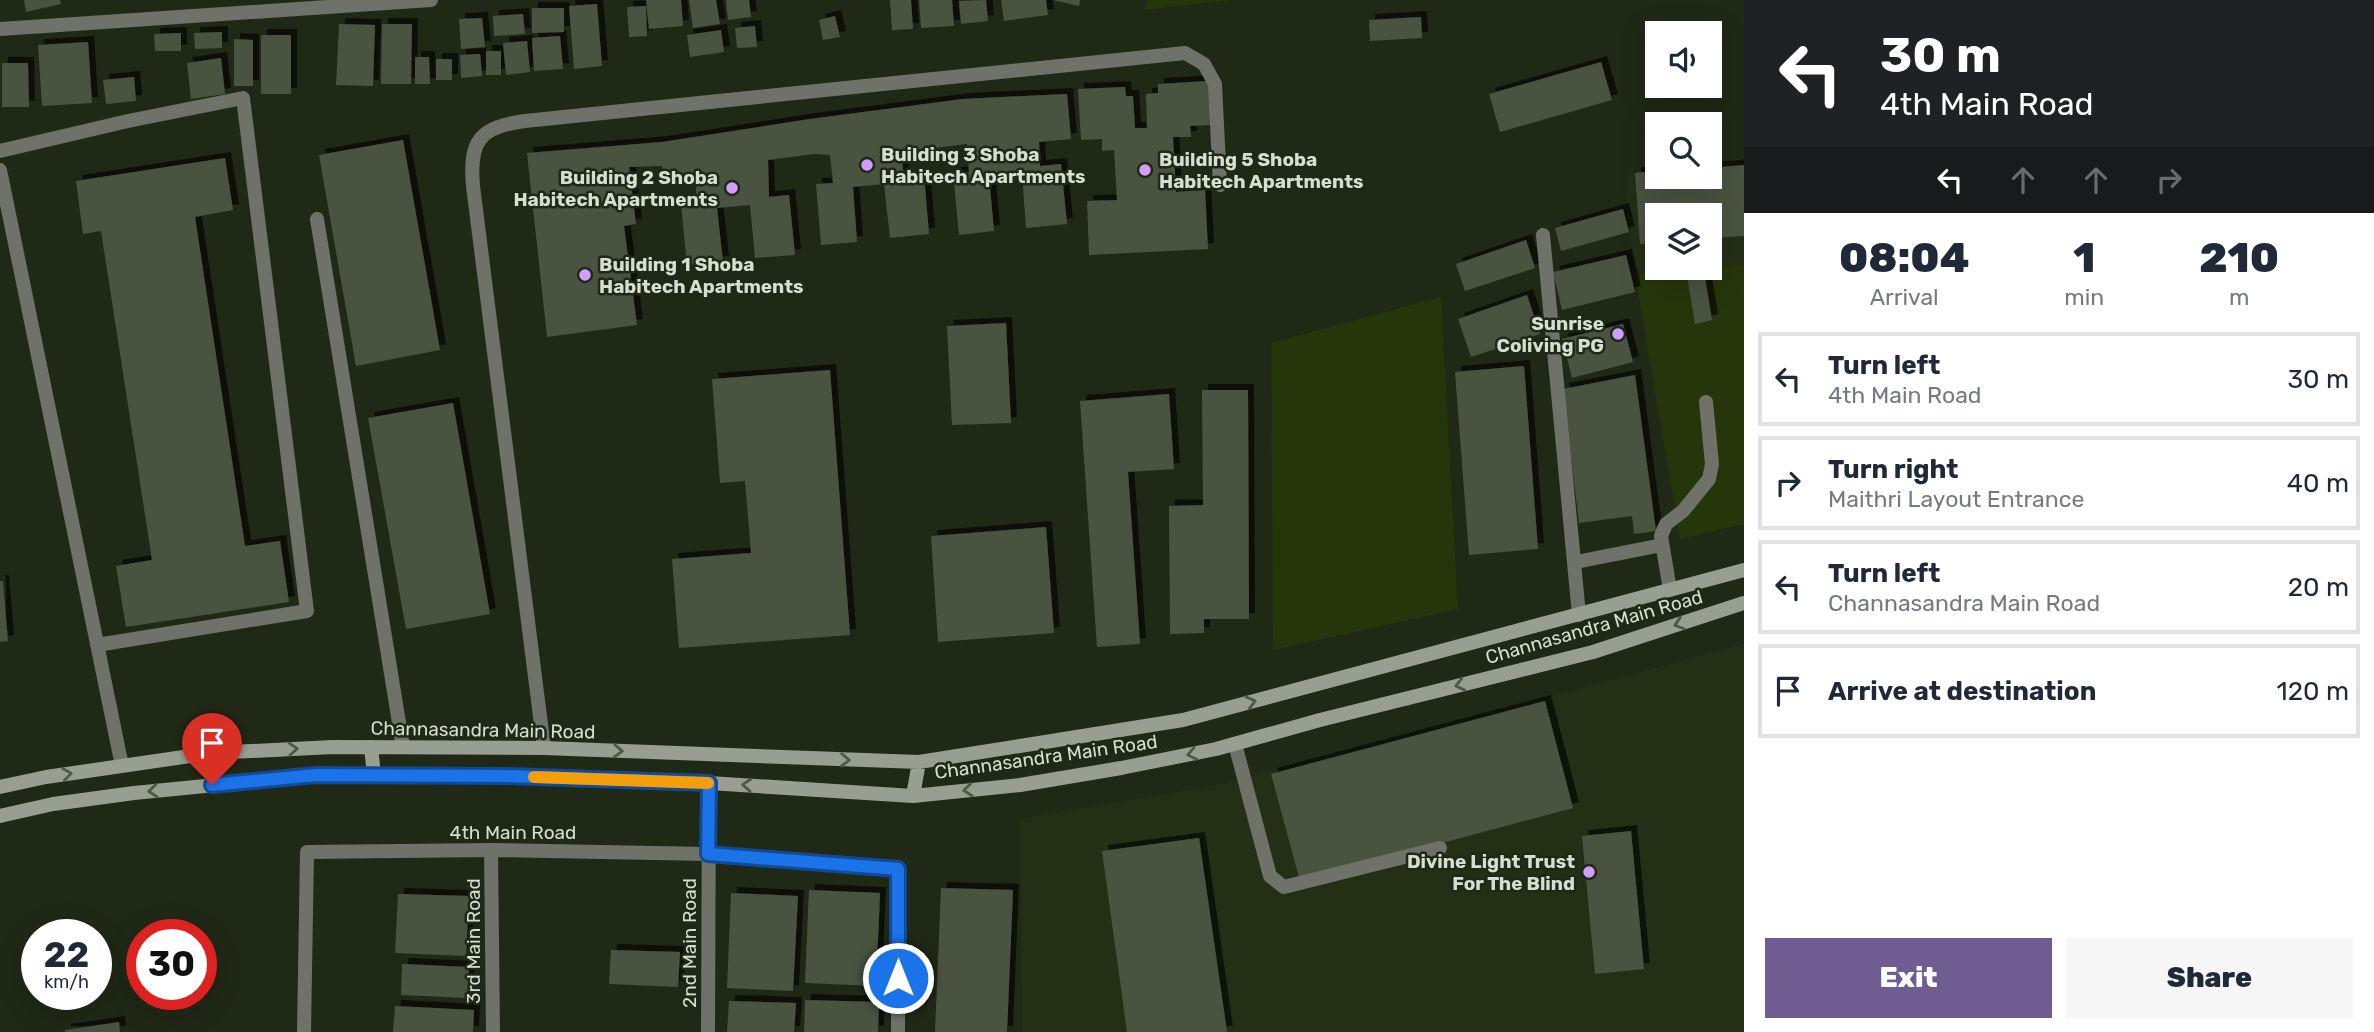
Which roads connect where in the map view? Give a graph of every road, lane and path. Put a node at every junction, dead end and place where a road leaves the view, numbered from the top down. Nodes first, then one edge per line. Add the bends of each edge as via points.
1 (431, 0) edge
2 (0, 29) edge
3 (0, 151) edge
4 (0, 170) edge
5 (1220, 185) dead end
6 (317, 219) dead end
7 (1543, 234) dead end
8 (1706, 402) dead end
9 (1662, 545) junction
10 (1576, 562) junction
11 (1744, 570) edge
12 (1670, 590) junction
13 (1744, 603) edge
14 (1579, 615) junction
15 (97, 645) junction
16 (1235, 744) junction
17 (371, 747) junction
18 (403, 747) junction
19 (544, 748) junction
20 (919, 762) junction
21 (122, 766) junction
22 (374, 775) junction
23 (709, 783) junction
24 (0, 787) edge
25 (913, 796) junction
26 (0, 816) edge
27 (1440, 848) dead end
28 (491, 850) junction
29 (708, 854) junction
30 (304, 1032) edge
31 (493, 1032) edge
32 (708, 1032) edge
33 (898, 1032) edge

1 - 2 street
3 - 15 street via 243,98 307,611
4 - 15 street
5 - 19 street via 1215,84 1204,64 1185,54 525,121 503,124 481,136 473,151 472,177
6 - 18 street
7 - 10 street
8 - 9 street via 1713,464 1709,479 1666,524
9 - 10 street
9 - 12 street
10 - 14 street
11 - 12 main road, Channasandra Main Road
12 - 14 main road, Channasandra Main Road
13 -> 16 main road, Channasandra Main Road via 1593,652
20 -> 14 main road, Channasandra Main Road via 1182,720
15 - 21 street
16 -> 25 main road, Channasandra Main Road via 1108,771
16 - 27 street via 1270,876 1284,887
17 - 18 main road, Channasandra Main Road
21 -> 17 main road, Channasandra Main Road via 211,753
17 - 22 main road
18 - 19 main road, Channasandra Main Road
19 -> 20 main road, Channasandra Main Road
20 - 25 main road
24 -> 21 main road, Channasandra Main Road
22 - 23 main road, Channasandra Main Road
22 -> 26 main road, Channasandra Main Road via 316,775 134,793
25 -> 23 main road, Channasandra Main Road
23 - 29 street, 2nd Main Road
28 - 29 street, 4th Main Road
28 - 30 street, 4th Main Road via 307,852
28 - 31 street, 3rd Main Road
29 - 32 street, 2nd Main Road
29 - 33 street, 4th Main Road via 898,869

